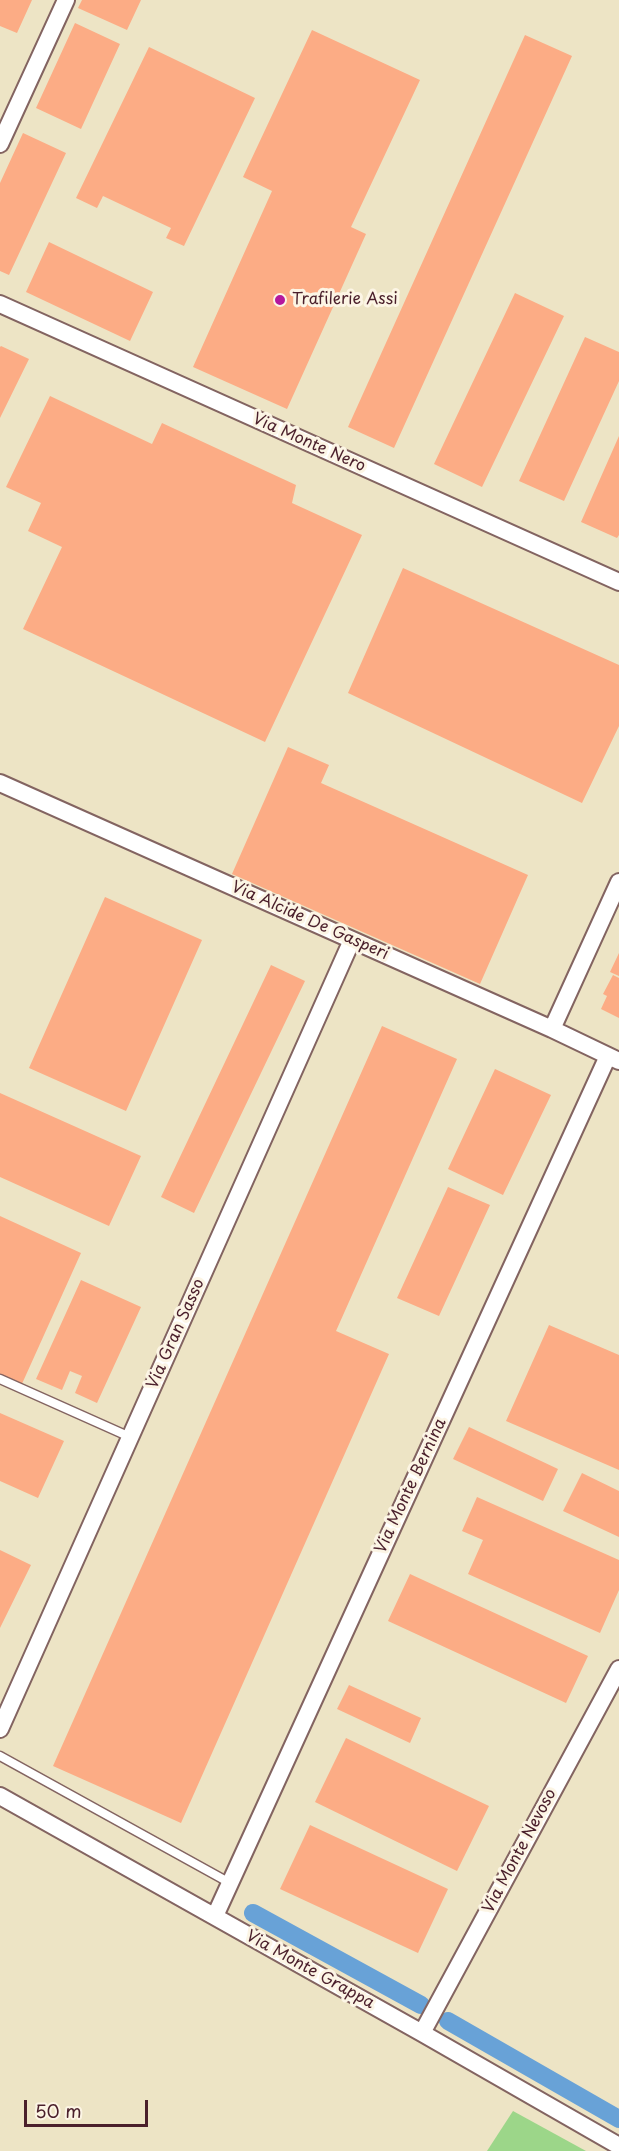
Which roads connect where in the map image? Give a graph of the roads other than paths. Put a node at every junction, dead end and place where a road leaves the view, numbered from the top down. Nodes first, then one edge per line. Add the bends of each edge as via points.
1 (66, 0) edge
2 (0, 144) edge
3 (0, 304) edge
4 (619, 582) edge
5 (0, 783) edge
6 (619, 882) edge
7 (352, 940) junction
8 (552, 1029) junction
9 (613, 1059) edge
10 (0, 1379) edge
11 (130, 1437) junction
12 (619, 1669) edge
13 (0, 1729) edge
14 (0, 1756) edge
15 (0, 1796) edge
16 (230, 1883) junction
17 (215, 1916) junction
18 (422, 2033) junction
19 (619, 2146) edge

1 - 2 street
3 - 4 street, Via Monte Nero
5 - 7 street, Via Alcide De Gasperi
6 - 8 street
7 - 8 street, Via Alcide De Gasperi
7 - 11 street, Via Gran Sasso
8 - 9 street, Via Alcide De Gasperi
9 - 16 street, Via Monte Bernina
10 - 11 lane
11 - 13 street, Via Gran Sasso
12 - 18 street, Via Monte Nevoso
14 - 16 lane
15 - 17 street, Via Monte Grappa
16 - 17 street, Via Monte Bernina
17 - 18 street, Via Monte Grappa
18 - 19 street, Via Monte Grappa

